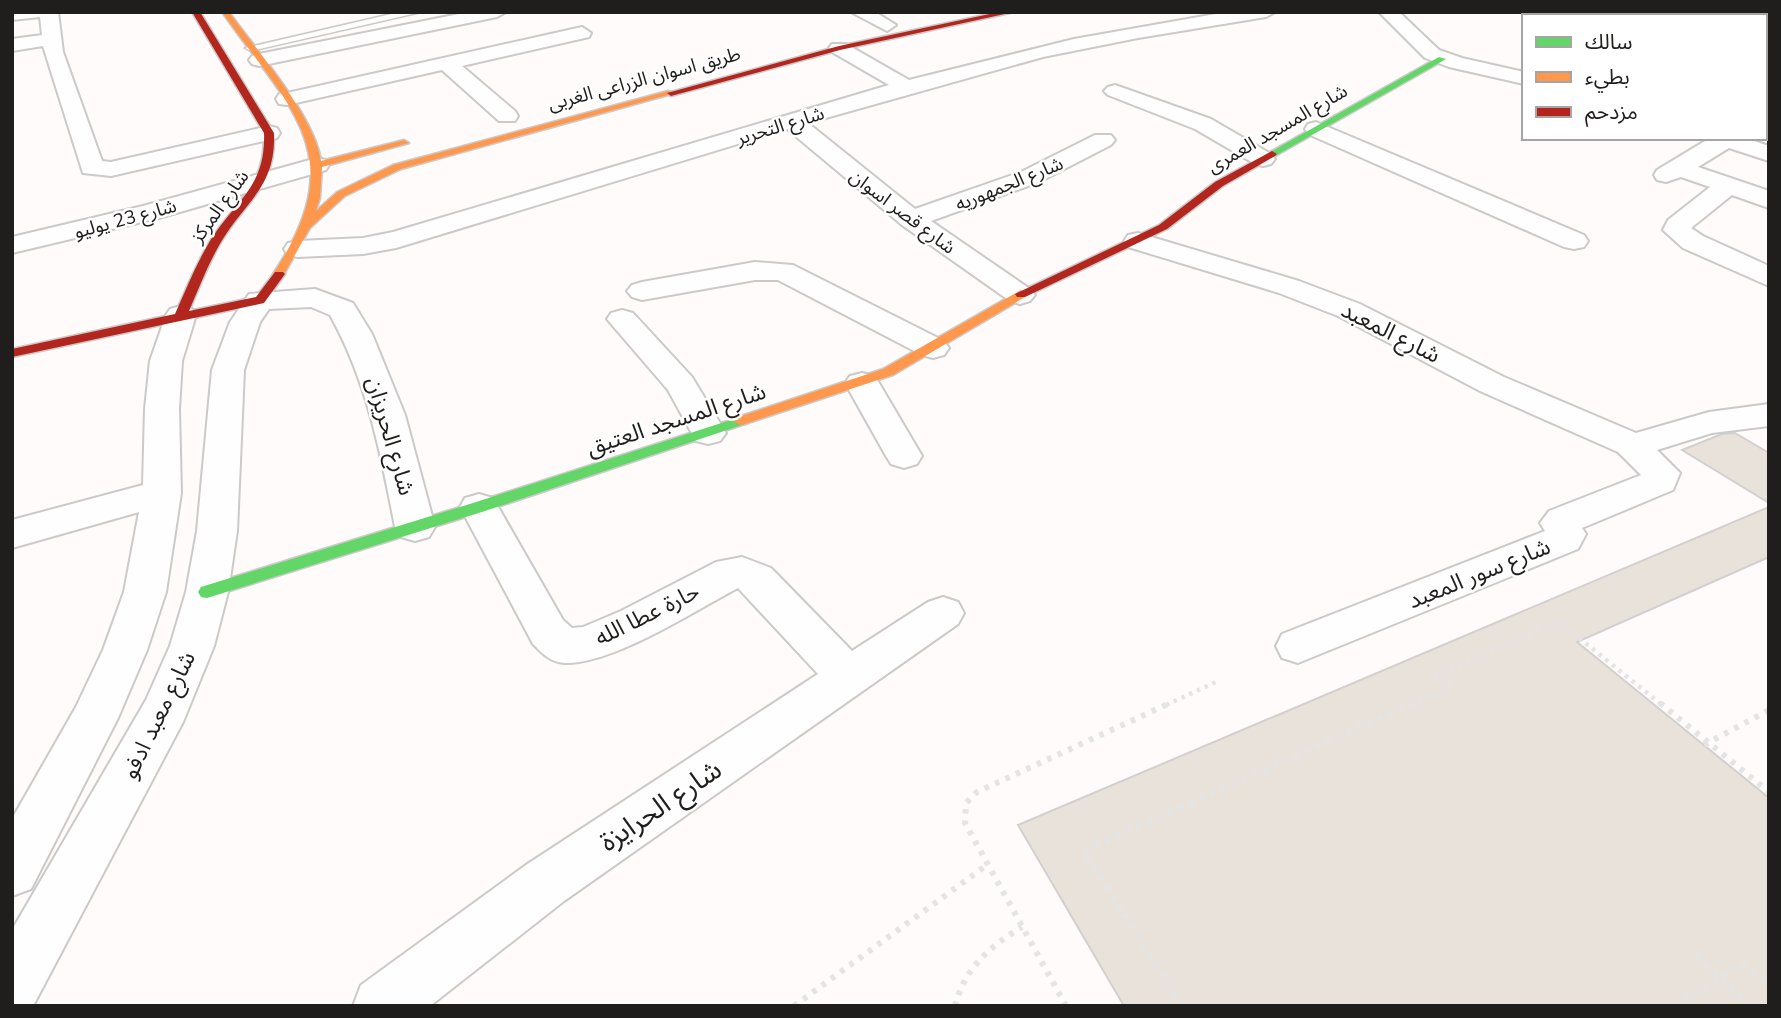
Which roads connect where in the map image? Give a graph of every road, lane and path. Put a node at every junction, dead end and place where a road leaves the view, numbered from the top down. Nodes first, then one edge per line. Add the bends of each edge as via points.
1 (38, 12) edge
2 (49, 12) edge
3 (197, 12) edge
4 (225, 12) edge
5 (416, 12) edge
6 (498, 12) edge
7 (860, 12) edge
8 (950, 12) edge
9 (1011, 12) edge
10 (1266, 12) edge
11 (1388, 12) edge
12 (12, 15) edge
13 (887, 25) junction
14 (582, 33) dead end
15 (50, 39) junction
16 (12, 46) edge
17 (839, 47) junction
18 (219, 50) junction
19 (252, 51) junction
20 (1441, 59) junction
21 (446, 63) junction
22 (1522, 78) edge
23 (653, 81) dead end
24 (907, 86) junction
25 (1115, 91) dead end
26 (287, 99) junction
27 (507, 116) dead end
28 (791, 121) junction
29 (1316, 129) junction
30 (269, 133) junction
31 (426, 137) dead end
32 (1103, 140) dead end
33 (1722, 140) edge
34 (1727, 140) edge
35 (1769, 154) edge
36 (1263, 159) junction
37 (317, 165) junction
38 (264, 179) junction
39 (1729, 186) junction
40 (1769, 200) edge
41 (911, 219) junction
42 (307, 226) junction
43 (1138, 241) junction
44 (1574, 241) dead end
45 (12, 245) edge
46 (298, 249) junction
47 (1768, 276) edge
48 (642, 291) dead end
49 (1020, 295) junction
50 (260, 300) junction
51 (181, 315) junction
52 (622, 318) dead end
53 (933, 348) junction
54 (12, 352) edge
55 (862, 383) junction
56 (1769, 415) edge
57 (708, 433) junction
58 (1635, 446) junction
59 (904, 456) dead end
60 (162, 493) junction
61 (479, 507) junction
62 (415, 527) junction
63 (12, 534) edge
64 (207, 592) junction
65 (943, 613) dead end
66 (1298, 646) dead end
67 (849, 677) junction
68 (1216, 682) dead end
69 (1769, 710) edge
70 (1706, 744) junction
71 (1769, 792) edge
72 (987, 865) junction
73 (12, 871) edge
74 (1022, 927) junction
75 (1698, 956) dead end
76 (1769, 973) edge
77 (1720, 977) junction
78 (12, 986) edge
79 (1746, 1003) dead end
80 (382, 1006) edge
81 (793, 1006) edge
82 (955, 1006) edge
83 (1066, 1006) edge
84 (1182, 1006) edge
85 (1675, 1006) edge

1 - 12 street
2 - 15 street
3 - 18 main road
4 - 19 main road
5 - 19 lane
6 - 19 street
7 - 13 street
8 - 13 main road, طريق اسوان الزراعى الغربى
9 - 17 main road, طريق اسوان الزراعى الغربى
10 - 24 street, شارع التحرير via 1066,46
11 - 20 street via 1425,50
13 - 23 main road, طريق اسوان الزراعى الغربى
14 - 21 street
15 - 16 street
15 - 30 street via 92,168 111,169
17 - 24 street
17 - 42 main road, طريق اسوان الزراعى الغربى via 388,170 330,201
18 - 19 main road
18 - 30 main road
19 - 26 main road
20 - 22 street
20 - 29 main road, شارع المسجد العمرى
21 - 26 street
21 - 27 street
24 - 28 street, شارع التحرير
25 - 36 street via 1203,124
26 - 37 main road via 310,135
28 - 41 street, شارع قصر اسوان
28 - 46 street, شارع التحرير via 396,240
29 - 36 main road, شارع المسجد العمرى
29 - 44 street
30 - 38 main road, شارع المركز via 273,148
31 - 37 main road
32 - 41 street, شارع الجمهوريه via 1030,177
33 - 39 street via 1670,173
34 - 35 street
36 - 43 main road, شارع المسجد العمرى
37 - 38 street, شارع 23 يوليو
37 - 42 main road
38 - 45 street, شارع 23 يوليو
38 - 51 main road, شارع المركز via 223,230
39 - 40 street
39 - 47 street via 1676,230
41 - 49 street, شارع قصر اسوان
42 - 46 main road
43 - 49 main road, شارع المسجد العتيق
43 - 58 street, شارع المعبد via 1349,310 1492,384
46 - 50 main road
48 - 53 street via 755,271 783,271
49 - 53 main road, شارع المسجد العتيق
50 - 51 main road
50 - 62 street, شارع الحريزان via 315,298 342,309 385,403
50 - 64 street, شارع معبد ادفو via 245,322 228,370 221,492
51 - 54 main road
51 - 60 street via 163,384
52 - 57 street via 676,375
53 - 55 main road, شارع المسجد العتيق
55 - 57 main road, شارع المسجد العتيق
55 - 59 street
56 - 58 street via 1709,423
57 - 61 main road, شارع المسجد العتيق
58 - 66 street, شارع سور المعبد via 1636,453 1661,473 1660,481 1563,521 1563,539
60 - 63 street
60 - 73 street via 145,592 125,650
61 - 62 main road, شارع المسجد العتيق
61 - 67 street, حارة عطا الله via 548,632 562,646 587,644 722,576 741,572 756,579
62 - 64 main road, شارع المسجد العتيق
64 - 78 street, شارع معبد ادفو via 192,646 166,708
65 - 67 street, شارع الحرايزة
67 - 80 street, شارع الحرايزة via 545,883
68 - 72 path via 970,796 965,823
69 - 70 path
70 - 71 path
70 - 84 path via 1558,621 1437,675 1450,687 1084,851
72 - 74 path
72 - 81 path
74 - 82 path via 994,943 972,967
74 - 83 path
75 - 77 path
76 - 77 path via 1760,979 1742,963
77 - 79 path
77 - 85 path

